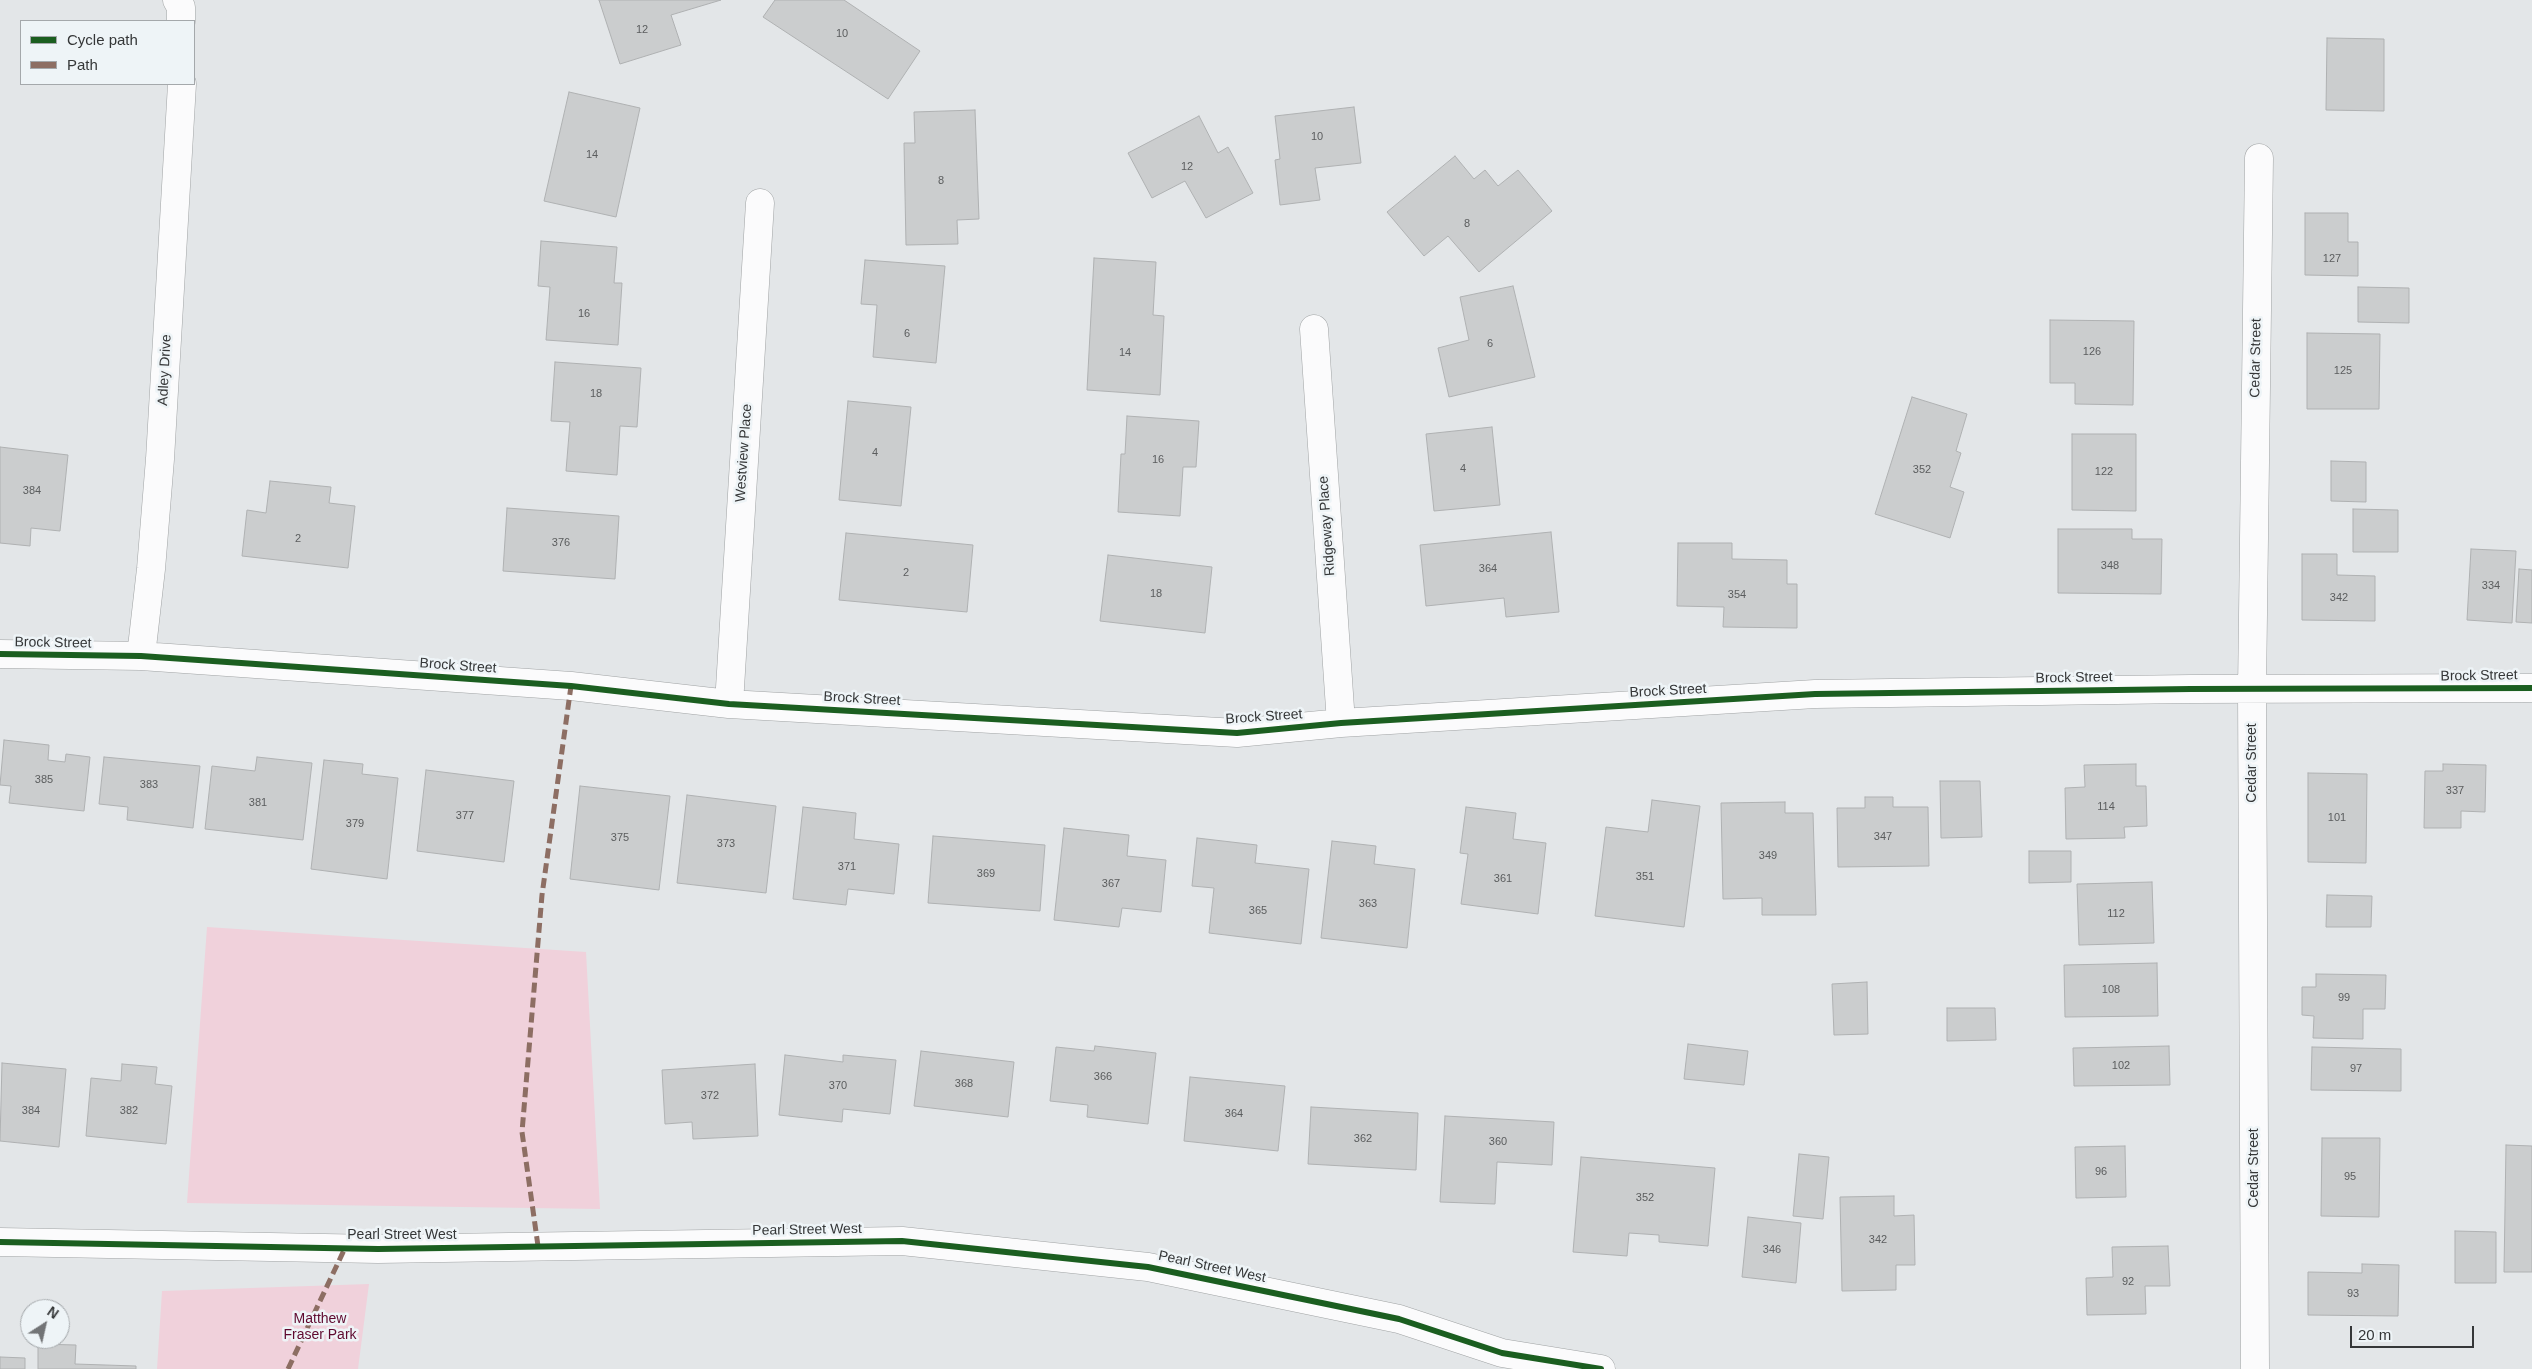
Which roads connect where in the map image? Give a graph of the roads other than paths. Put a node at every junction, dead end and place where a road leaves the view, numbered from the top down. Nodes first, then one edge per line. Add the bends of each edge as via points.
1 (176, 0) edge
2 (181, 20) edge
3 (182, 85) edge
4 (2259, 158) dead end
5 (760, 203) dead end
6 (1314, 329) dead end
7 (0, 654) edge
8 (141, 656) junction
9 (2532, 688) edge
10 (2252, 690) junction
11 (729, 704) junction
12 (1341, 723) junction
13 (0, 1242) edge
14 (1601, 1369) edge
15 (2255, 1369) edge

1 - 2 street via 181,7
3 - 8 street, Adley Drive via 159,468
4 - 10 street, Cedar Street
5 - 11 street, Westview Place
6 - 12 street, Ridgeway Place
7 - 8 street, Brock Street
8 - 11 street, Brock Street via 571,686
9 - 10 street, Brock Street
10 - 12 street, Brock Street via 1815,694
10 - 15 street, Cedar Street
11 - 12 street, Brock Street via 1237,733
13 - 14 street, Pearl Street West via 378,1249 902,1241 1148,1267 1399,1319 1502,1353

